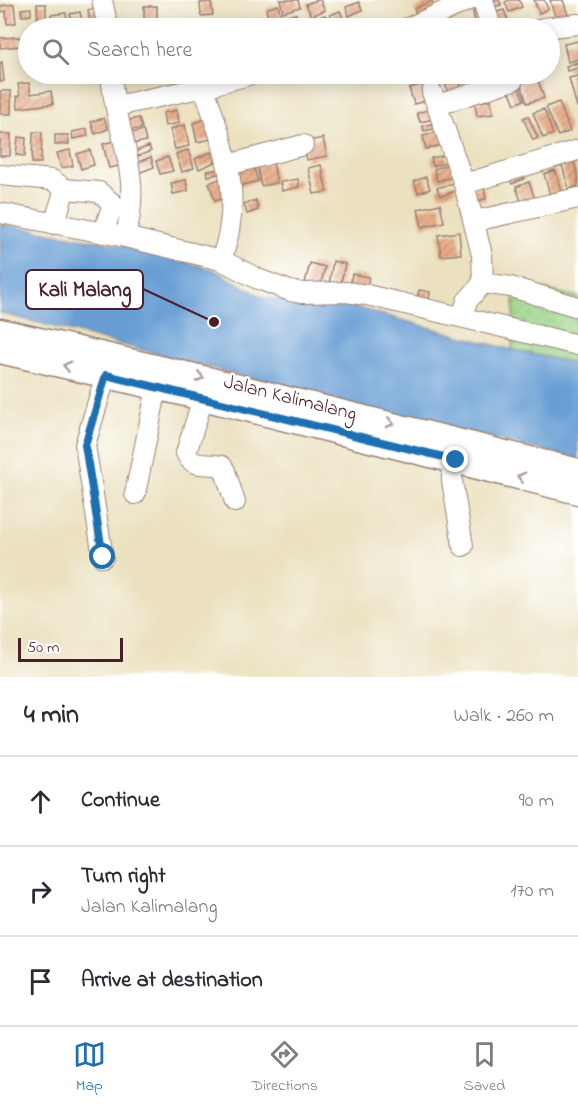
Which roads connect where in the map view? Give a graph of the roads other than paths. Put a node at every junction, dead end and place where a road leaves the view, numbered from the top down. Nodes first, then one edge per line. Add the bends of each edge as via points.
1 (102, 0) edge
2 (468, 0) edge
3 (483, 0) edge
4 (106, 18) edge
5 (429, 18) edge
6 (488, 18) edge
7 (578, 24) edge
8 (560, 26) edge
9 (113, 84) edge
10 (215, 84) edge
11 (497, 84) edge
12 (204, 87) junction
13 (116, 106) junction
14 (303, 145) dead end
15 (578, 150) edge
16 (228, 165) junction
17 (0, 175) edge
18 (464, 184) junction
19 (65, 189) junction
20 (578, 198) edge
21 (113, 204) junction
22 (0, 213) edge
23 (131, 217) junction
24 (475, 222) junction
25 (54, 224) junction
26 (104, 233) junction
27 (125, 237) junction
28 (221, 260) junction
29 (483, 284) junction
30 (578, 307) edge
31 (462, 317) junction
32 (0, 331) edge
33 (578, 345) edge
34 (0, 351) edge
35 (109, 366) junction
36 (160, 378) junction
37 (202, 398) junction
38 (460, 451) junction
39 (578, 485) edge
40 (135, 494) dead end
41 (235, 502) dead end
42 (463, 546) dead end
43 (103, 557) dead end

1 - 4 street
2 - 5 street
3 - 6 street
7 - 8 street
9 - 13 street
10 - 12 street
11 - 18 street via 435,99
12 - 13 street
12 - 16 street
13 - 23 street via 131,170
14 - 16 street
15 - 18 street
16 - 28 street via 233,214
17 - 19 street via 52,180
18 - 24 street
19 - 21 street via 99,192
19 - 25 street
20 - 24 street
21 - 23 street
21 - 26 street
22 - 25 street
23 - 27 street
24 - 29 street
25 - 26 street
26 - 27 street
27 - 28 street
28 - 31 street via 290,291 346,292
29 - 30 street via 511,287
29 - 31 street via 467,301
31 - 33 street
32 - 35 main road, Jalan Kalimalang
35 -> 34 main road, Jalan Kalimalang
35 - 36 main road, Jalan Kalimalang
35 - 43 street via 85,445
36 - 37 main road, Jalan Kalimalang
36 -> 38 main road, Jalan Kalimalang
36 - 40 street
37 - 38 main road, Jalan Kalimalang
37 - 41 street via 186,453 193,464 222,466
38 - 39 main road, Jalan Kalimalang
38 - 42 street via 452,481

